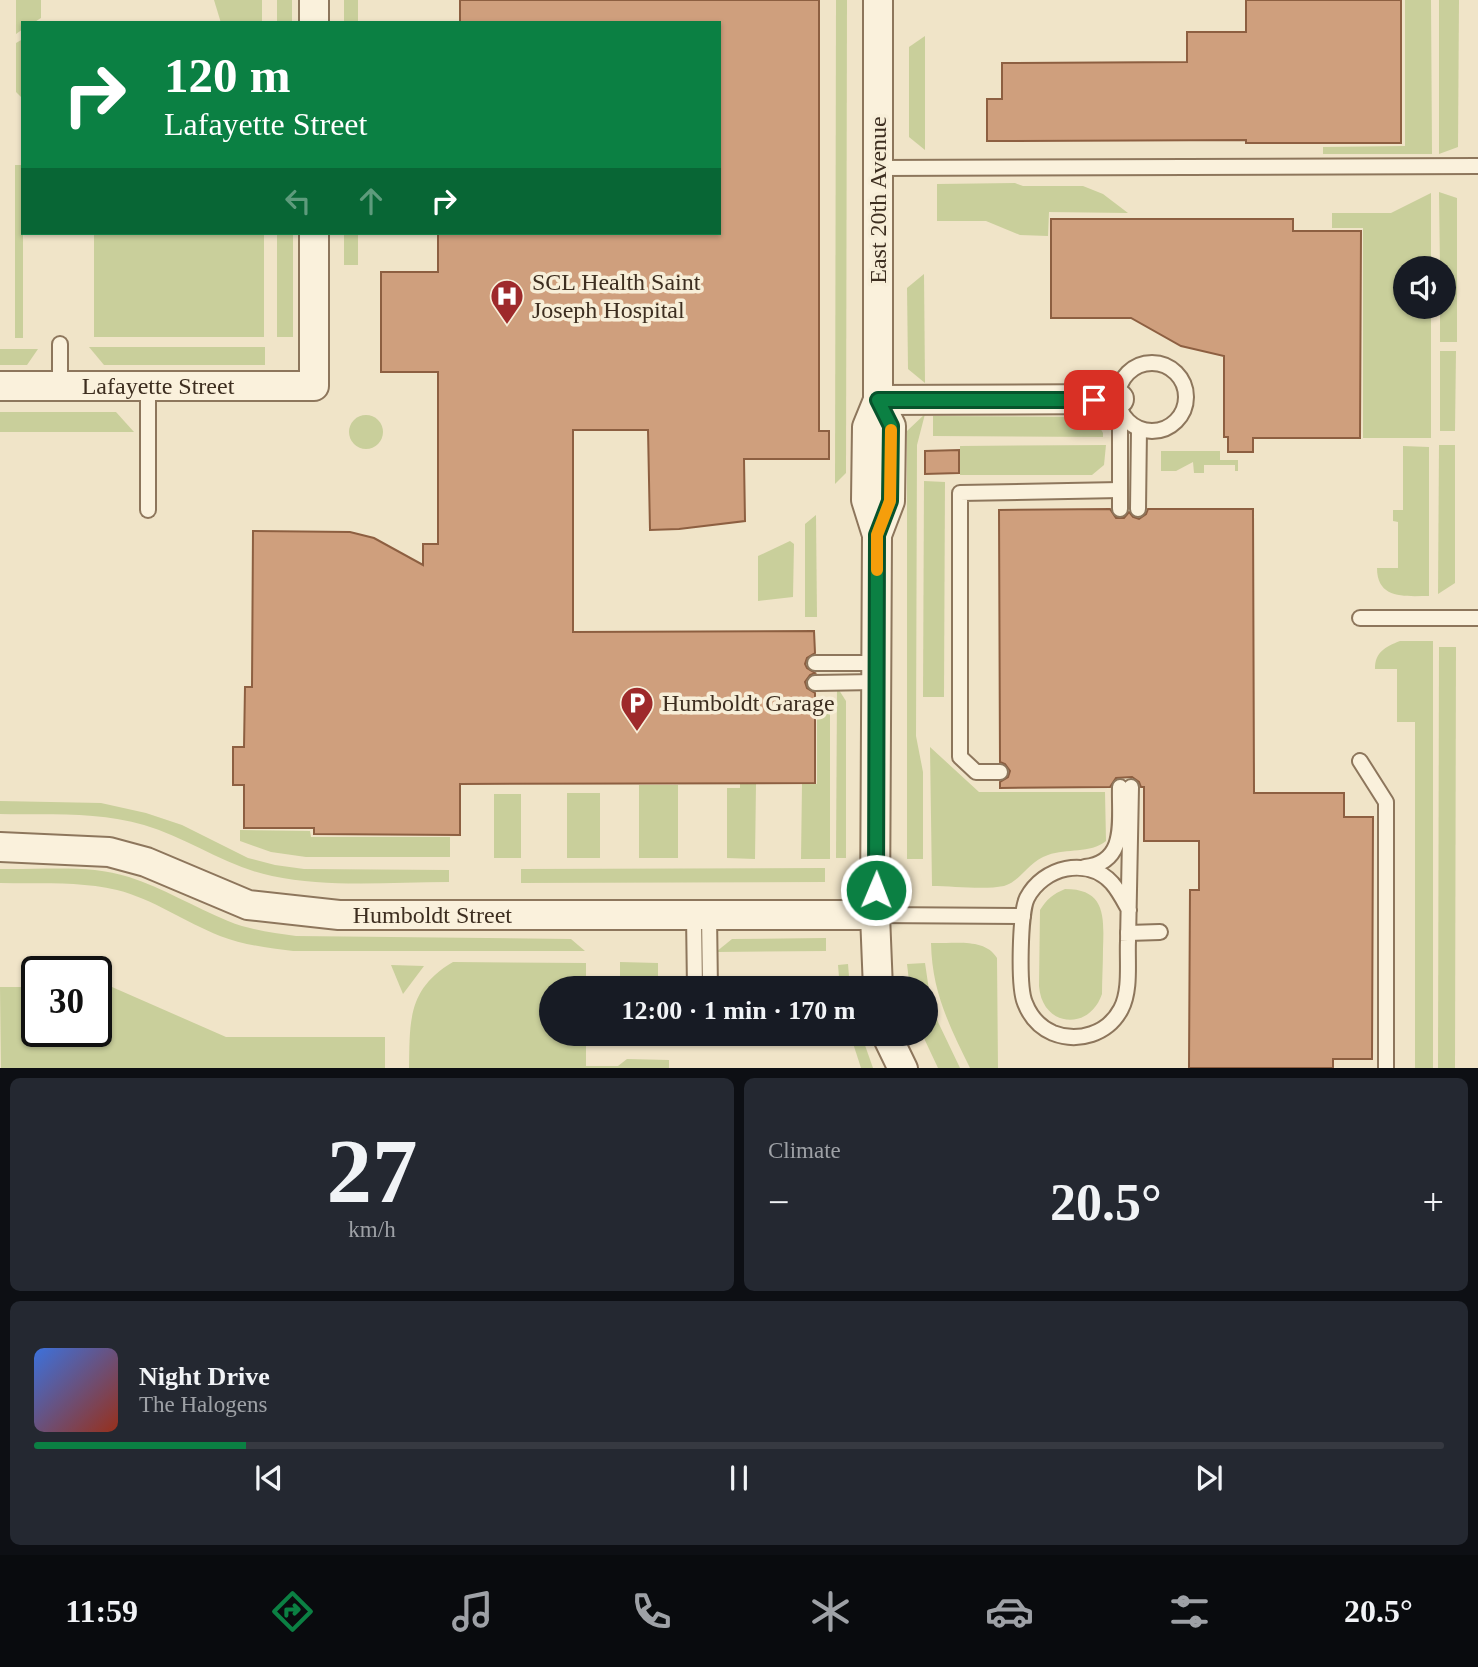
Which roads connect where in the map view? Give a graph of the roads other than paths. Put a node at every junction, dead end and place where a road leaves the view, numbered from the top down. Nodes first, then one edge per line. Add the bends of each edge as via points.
1 (314, 0) edge
2 (878, 0) edge
3 (314, 21) edge
4 (1478, 166) edge
5 (878, 168) junction
6 (314, 235) edge
7 (61, 344) dead end
8 (0, 386) edge
9 (61, 386) junction
10 (148, 386) junction
11 (878, 400) junction
12 (1119, 403) junction
13 (1139, 429) junction
14 (1120, 490) junction
15 (1120, 509) dead end
16 (1138, 509) dead end
17 (148, 510) dead end
18 (1360, 618) dead end
19 (1478, 618) edge
20 (815, 663) dead end
21 (876, 673) junction
22 (815, 683) dead end
23 (1360, 761) dead end
24 (1000, 772) dead end
25 (0, 847) edge
26 (1079, 867) junction
27 (1129, 910) junction
28 (702, 915) junction
29 (876, 915) junction
30 (1023, 916) junction
31 (1160, 932) dead end
32 (1128, 933) junction
33 (696, 976) edge
34 (709, 976) edge
35 (878, 976) edge
36 (892, 1046) edge
37 (903, 1068) edge
38 (1386, 1068) edge

1 - 3 street
2 - 5 street, East 20th Avenue
4 - 5 lane
5 - 11 street, East 20th Avenue
6 - 10 street, Lafayette Street via 314,386
7 - 9 lane
8 - 9 street, Lafayette Street
9 - 10 street, Lafayette Street
10 - 17 lane
11 - 12 street
11 - 21 street, East 20th Avenue via 867,427 866,500 877,535
12 - 13 lane via 1124,416
12 - 13 lane via 1128,373 1147,364 1167,367 1182,381 1186,402 1177,420 1159,431
12 - 14 lane
13 - 16 lane
14 - 15 lane
14 - 24 lane via 960,493 960,757 976,772
18 - 19 lane
20 - 21 lane
21 - 22 lane
21 - 29 street, East 20th Avenue
23 - 38 lane via 1386,802
25 - 28 street, Humboldt Street via 109,852 146,862 248,905 272,909 339,915
26 - 27 lane via 1110,881
26 - 27 lane via 1102,863 1115,849 1125,787
26 - 30 lane via 1047,875 1034,886
27 - 32 lane
28 - 29 street, Humboldt Street
28 - 33 lane
28 - 34 lane
29 - 30 lane
29 - 35 street, East 20th Avenue
30 - 32 lane via 1024,1000 1045,1029 1062,1036 1080,1038 1097,1033 1122,1008 1127,992
31 - 32 lane
36 - 37 street

